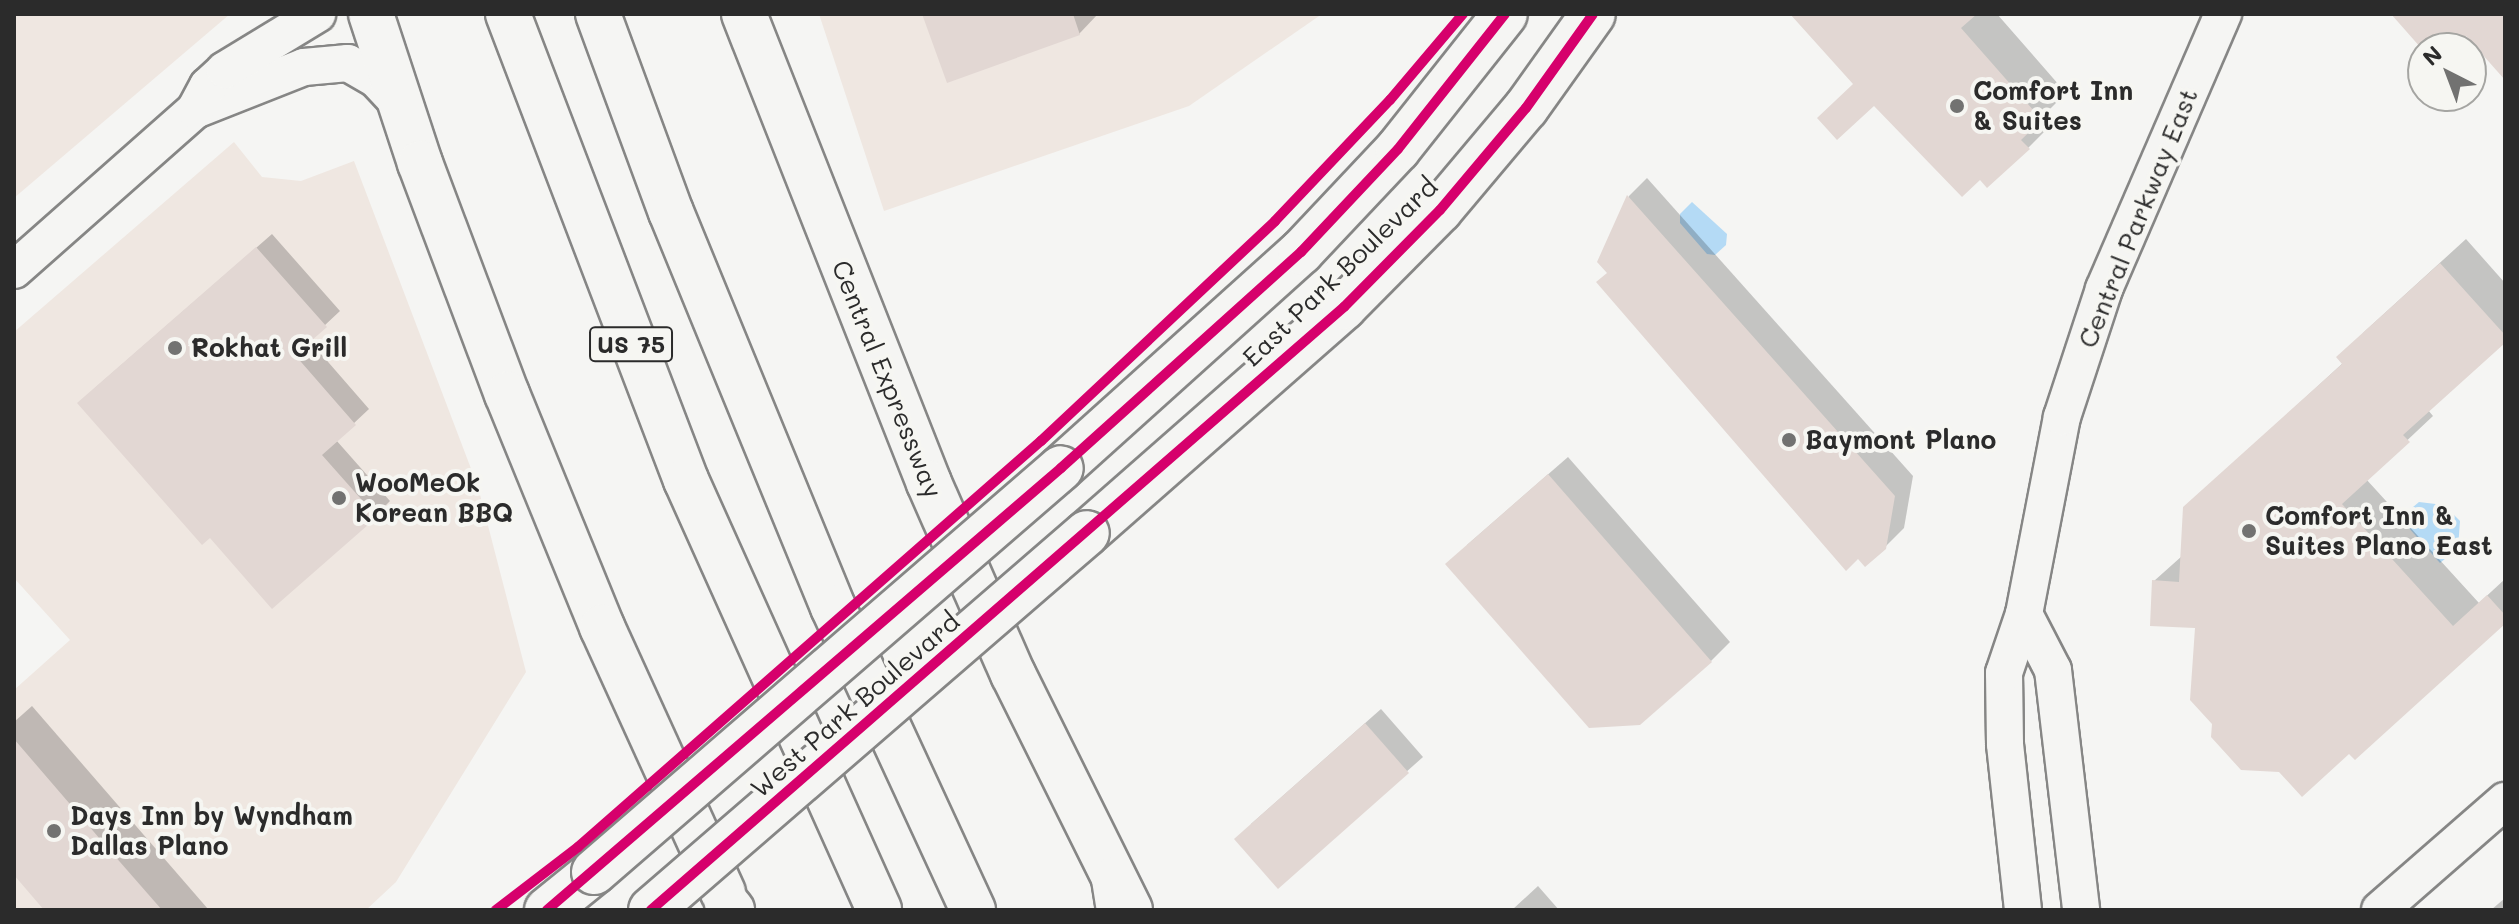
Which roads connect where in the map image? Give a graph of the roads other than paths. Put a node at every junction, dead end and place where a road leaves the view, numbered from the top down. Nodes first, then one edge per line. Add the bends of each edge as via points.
1 (317, 14) edge
2 (371, 14) edge
3 (508, 14) edge
4 (598, 14) edge
5 (744, 14) edge
6 (1505, 14) edge
7 (1593, 14) edge
8 (2223, 14) edge
9 (401, 106) junction
10 (195, 110) junction
11 (14, 270) edge
12 (1061, 468) joint
13 (1087, 533) joint
14 (2024, 614) junction
15 (2505, 801) edge
16 (1121, 900) edge
17 (730, 908) edge
18 (547, 910) edge
19 (651, 910) edge
20 (879, 910) edge
21 (973, 910) edge
22 (2023, 910) edge
23 (2081, 910) edge
24 (2380, 910) edge

1 - 10 street via 247,53 208,86
2 - 9 main road
3 - 20 main road, US 75 via 652,398 767,669
4 - 21 main road via 671,212 827,593
5 - 16 main road, Central Expressway via 929,483
6 - 12 main road, East Park Boulevard via 1398,149 1301,252
7 - 13 main road, East Park Boulevard via 1526,108 1440,210 1344,307
8 - 14 street, Central Parkway East via 2104,289 2062,417
9 - 10 street via 376,79 348,63 337,63 304,67
9 - 17 main road via 554,511
10 - 11 street
12 - 18 main road, West Park Boulevard, bridge
13 - 19 main road, West Park Boulevard, bridge
14 - 22 street, Central Parkway East via 2004,673 2005,744
14 - 23 street via 2053,670
15 - 24 street

